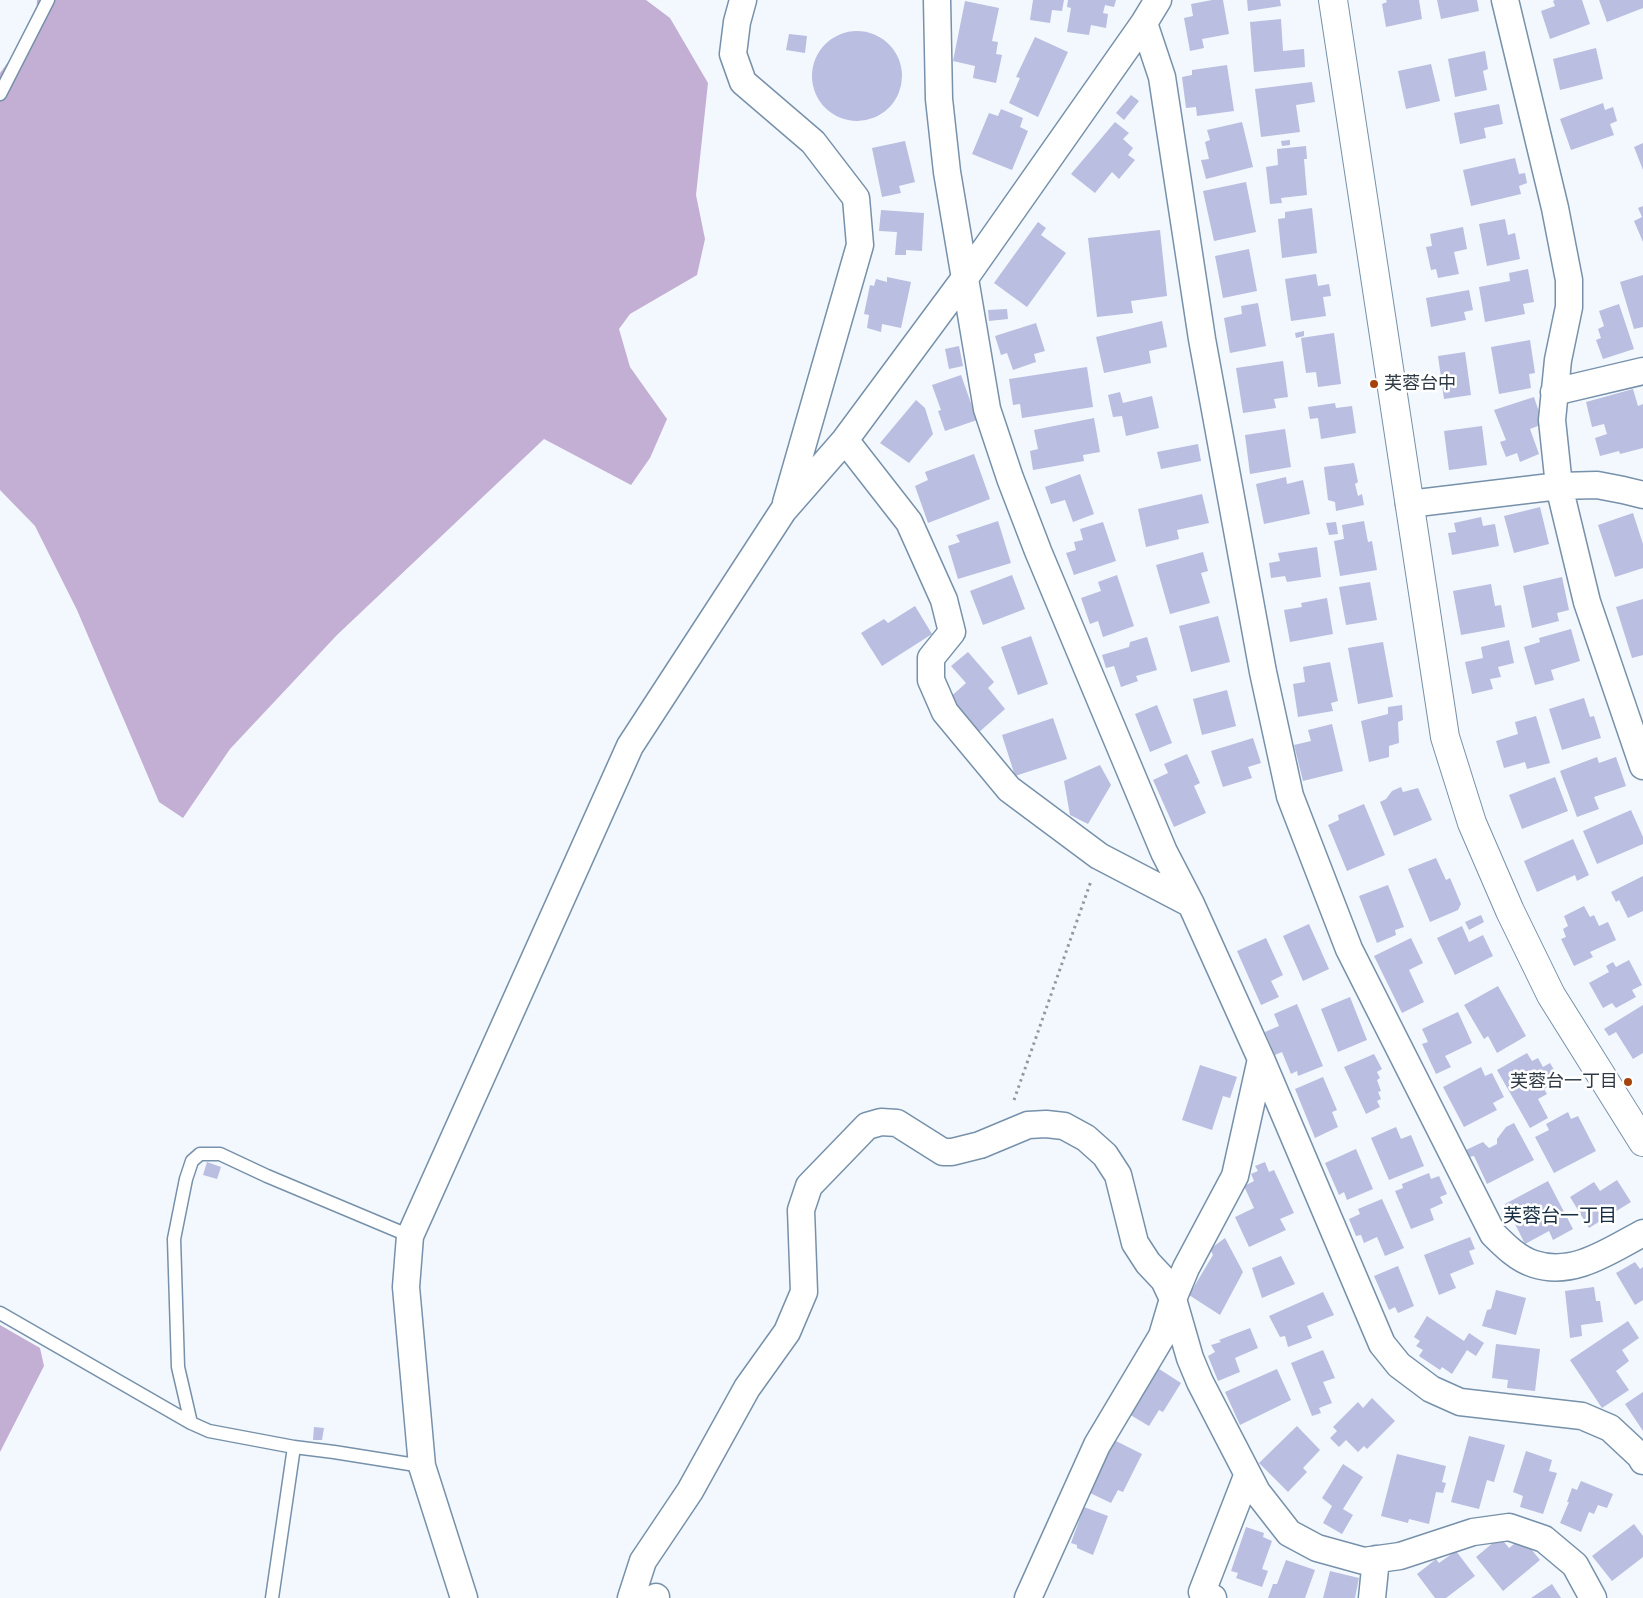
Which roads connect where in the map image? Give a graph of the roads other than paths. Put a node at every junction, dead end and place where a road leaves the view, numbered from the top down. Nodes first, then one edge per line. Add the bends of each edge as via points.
1 (48, 0) edge
2 (743, 0) edge
3 (937, 0) edge
4 (1158, 0) edge
5 (1333, 0) edge
6 (1505, 0) edge
7 (1144, 23) junction
8 (0, 94) edge
9 (964, 278) junction
10 (1643, 372) edge
11 (1554, 392) junction
12 (845, 440) junction
13 (1559, 486) junction
14 (1643, 495) edge
15 (1409, 504) junction
16 (783, 511) junction
17 (1643, 766) edge
18 (1191, 904) junction
19 (1261, 1059) junction
20 (1643, 1142) edge
21 (1643, 1233) edge
22 (410, 1236) junction
23 (1172, 1299) junction
24 (0, 1313) edge
25 (191, 1423) junction
26 (294, 1447) junction
27 (1643, 1461) edge
28 (422, 1466) junction
29 (1247, 1476) junction
30 (1376, 1559) junction
31 (272, 1598) edge
32 (464, 1598) edge
33 (632, 1598) edge
34 (1028, 1598) edge
35 (1213, 1598) edge
36 (1372, 1598) edge
37 (1593, 1598) edge

1 - 8 lane
2 - 16 street via 736,22 733,54 743,82 813,142 856,198 860,245
3 - 9 street via 939,99
4 - 7 street
5 - 15 street
6 - 11 street via 1556,208 1569,280 1569,307
7 - 9 street
7 - 21 street via 1162,77 1202,339 1263,672 1290,796 1349,949 1493,1234 1510,1251 1533,1264 1560,1268 1592,1261
9 - 12 street
9 - 18 street via 987,409 1010,478 1164,852
10 - 11 street
11 - 13 street via 1552,420
12 - 16 street
12 - 18 street via 909,522 944,600 952,632 931,658 931,680 945,712 1009,789 1100,856
13 - 14 street via 1597,485
13 - 15 street
13 - 17 street via 1587,602
15 - 20 street via 1445,738 1472,823 1551,995
16 - 22 street via 630,746
18 - 19 street
19 - 23 street via 1235,1176
19 - 27 street via 1382,1344 1399,1365 1431,1389 1460,1402 1582,1416 1610,1428
22 - 25 lane via 220,1154 200,1154 192,1160 174,1239 178,1367
22 - 28 street via 406,1287
23 - 29 street via 1200,1382
23 - 33 street via 1164,1280 1135,1243 1118,1175 1105,1154 1086,1138 1064,1126 1028,1125 980,1145 942,1152 897,1123 881,1122 867,1126 810,1186 801,1210 804,1292 786,1332 747,1388 690,1491 643,1561
23 - 34 street via 1162,1336 1097,1445
24 - 25 lane
25 - 26 lane via 209,1431
26 - 28 lane
26 - 31 lane
28 - 32 street
29 - 30 street via 1288,1533 1317,1548 1364,1561
29 - 35 street via 1202,1592
30 - 36 street
30 - 37 street via 1400,1556 1473,1532 1508,1528 1544,1539 1575,1566

